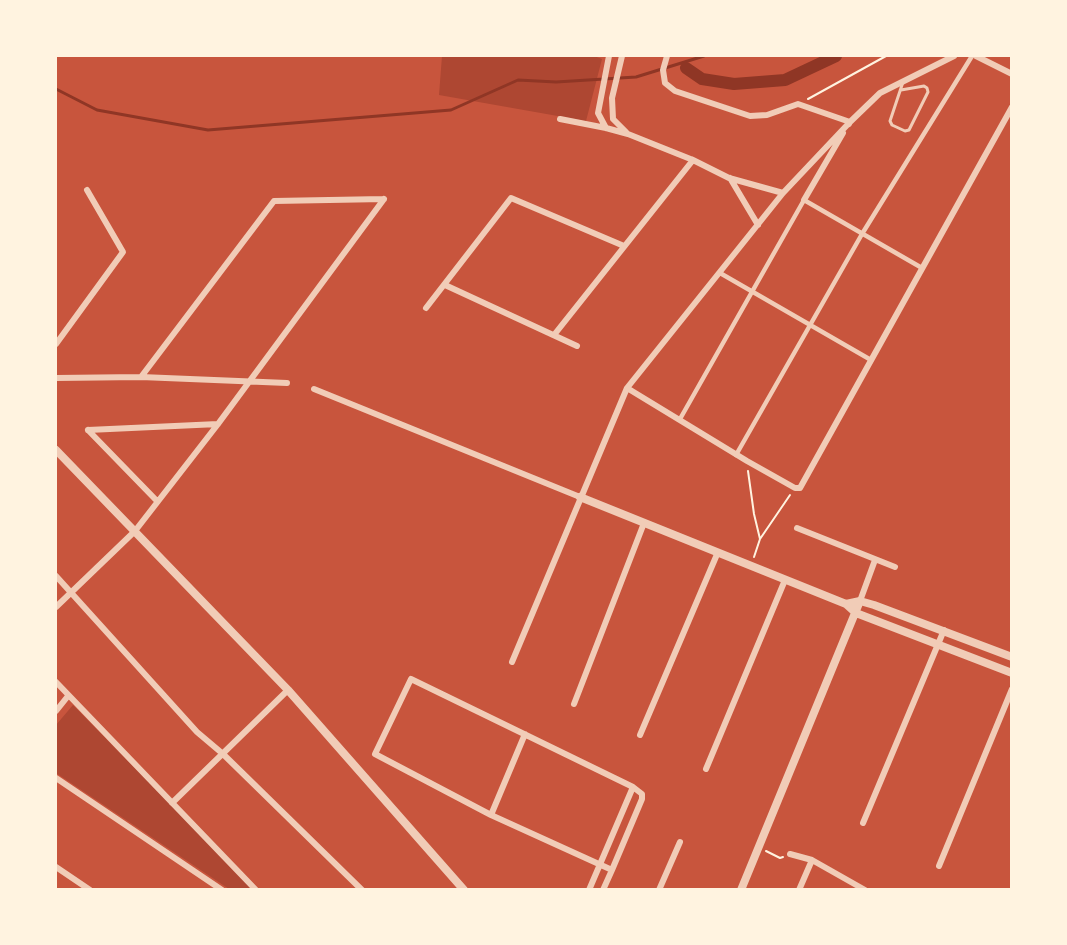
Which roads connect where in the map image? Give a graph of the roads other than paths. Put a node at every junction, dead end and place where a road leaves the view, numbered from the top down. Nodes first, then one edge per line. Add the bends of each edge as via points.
1 (609, 56) edge
2 (622, 56) edge
3 (954, 56) edge
4 (974, 56) edge
5 (666, 58) edge
6 (1011, 74) edge
7 (603, 80) junction
8 (904, 80) junction
9 (616, 81) junction
10 (900, 90) junction
11 (1011, 107) edge
12 (560, 118) dead end
13 (850, 122) junction
14 (606, 128) junction
15 (628, 135) junction
16 (693, 160) junction
17 (729, 178) junction
18 (87, 190) dead end
19 (783, 193) junction
20 (804, 200) junction
21 (758, 225) junction
22 (862, 234) junction
23 (624, 246) junction
24 (922, 268) junction
25 (720, 273) junction
26 (445, 285) junction
27 (752, 292) junction
28 (426, 308) dead end
29 (810, 325) junction
30 (554, 335) junction
31 (56, 344) edge
32 (577, 346) dead end
33 (870, 360) junction
34 (141, 377) junction
35 (56, 378) edge
36 (249, 381) junction
37 (287, 383) dead end
38 (627, 388) junction
39 (314, 389) dead end
40 (680, 419) junction
41 (218, 424) junction
42 (56, 450) edge
43 (736, 455) junction
44 (580, 496) junction
45 (157, 501) junction
46 (644, 523) junction
47 (797, 528) dead end
48 (135, 531) junction
49 (718, 552) junction
50 (875, 560) junction
51 (895, 567) dead end
52 (56, 576) edge
53 (784, 580) junction
54 (71, 591) junction
55 (860, 601) junction
56 (846, 604) junction
57 (56, 607) edge
58 (856, 613) junction
59 (944, 630) junction
60 (938, 643) junction
61 (1011, 657) edge
62 (512, 662) dead end
63 (1011, 673) edge
64 (56, 682) edge
65 (1011, 689) edge
66 (288, 690) junction
67 (69, 696) junction
68 (574, 704) dead end
69 (56, 711) edge
70 (525, 734) junction
71 (640, 735) dead end
72 (222, 754) junction
73 (706, 769) dead end
74 (56, 778) edge
75 (633, 787) junction
76 (172, 803) junction
77 (490, 815) junction
78 (863, 823) dead end
79 (680, 842) dead end
80 (790, 854) road end
81 (812, 860) junction
82 (599, 865) junction
83 (939, 866) dead end
84 (56, 867) edge
85 (612, 870) junction
86 (90, 890) edge
87 (222, 890) edge
88 (256, 890) edge
89 (362, 890) edge
90 (464, 890) edge
91 (589, 890) edge
92 (603, 890) edge
93 (659, 890) edge
94 (741, 890) edge
95 (799, 890) edge
96 (865, 890) edge

1 - 7 street
2 - 9 street
3 - 8 street
4 - 6 street
4 - 22 street
5 - 13 street via 665,83 675,91 750,116 767,115 798,104
7 - 9 street
7 - 14 street via 598,112
8 - 10 lane
8 - 13 street via 880,93
9 - 15 street via 613,119
10 - 10 lane via 890,121 905,131 928,92 924,86
11 - 24 street
12 - 14 street
13 - 19 street
13 - 20 street
14 - 15 street
15 - 16 street
16 - 17 street
16 - 23 street
17 - 19 street
17 - 21 street
18 - 31 street via 123,252
19 - 21 street
20 - 22 street
20 - 27 street
21 - 25 street
22 - 24 street
22 - 29 street
23 - 26 street via 511,198
23 - 30 street
24 - 33 street
25 - 27 street
25 - 38 street
26 - 28 street
26 - 30 street
27 - 29 street
27 - 40 street
29 - 33 street
29 - 43 street
30 - 32 street
33 - 43 street via 797,488
34 - 35 street
34 - 36 street
34 - 36 street via 274,201 384,199
36 - 37 street
36 - 41 street
38 - 40 street
38 - 44 street
39 - 44 street
40 - 43 street
41 - 45 street
41 - 45 street via 88,430
42 - 48 street
44 - 46 street
44 - 62 street
45 - 48 street
46 - 49 street
46 - 68 street
47 - 50 street
48 - 54 street
48 - 66 street
49 - 53 street
49 - 71 street
50 - 51 street
50 - 55 street
52 - 54 street
53 - 56 street
53 - 73 street
54 - 57 street
54 - 72 street via 197,732
55 - 56 street
55 - 58 street
55 - 59 street
56 - 58 street
58 - 60 street
58 - 94 street
59 - 60 street
59 - 61 street
60 - 63 street
60 - 78 street
64 - 67 street
65 - 83 street
66 - 72 street
66 - 90 street
67 - 69 street
67 - 76 street
70 - 75 street
70 - 77 street
70 - 77 street via 411,679 375,754
72 - 76 street
72 - 89 street
74 - 87 street
75 - 82 street
75 - 85 street via 642,799
76 - 88 street
77 - 82 street
79 - 93 street
80 - 81 street
81 - 95 street
81 - 96 street
82 - 85 street
82 - 91 street
84 - 86 street
85 - 92 street

